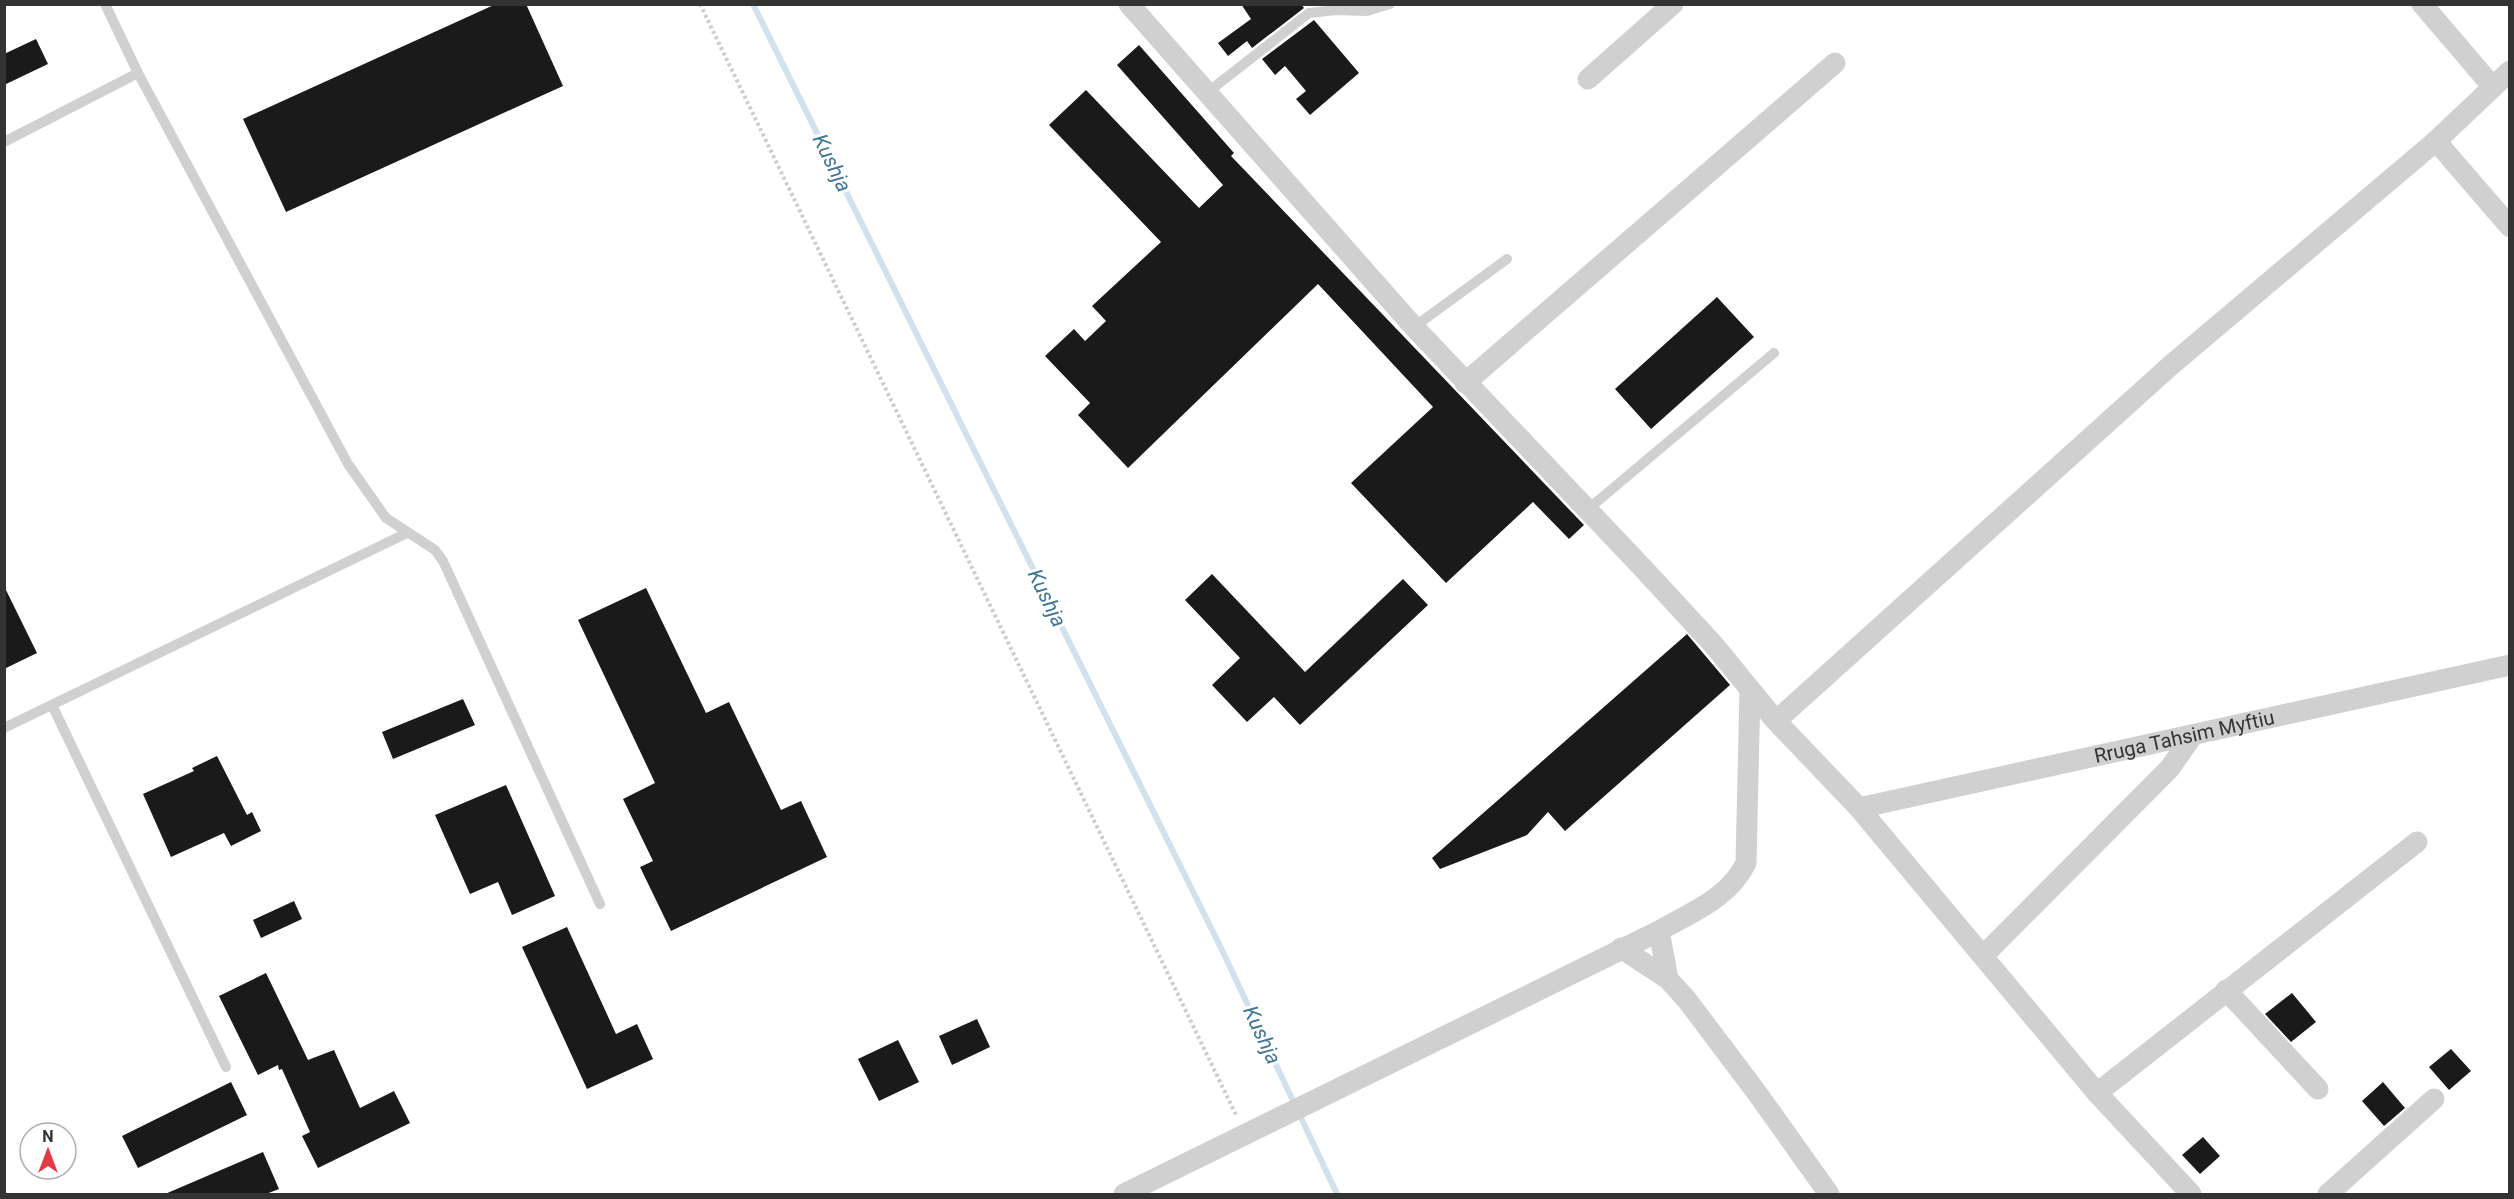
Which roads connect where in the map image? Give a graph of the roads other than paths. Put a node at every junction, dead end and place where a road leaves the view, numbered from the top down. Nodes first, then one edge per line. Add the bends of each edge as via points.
1 (105, 4) edge
2 (1129, 4) edge
3 (1390, 4) edge
4 (1673, 4) edge
5 (2422, 4) edge
6 (1836, 63) dead end
7 (2510, 71) edge
8 (138, 73) junction
9 (1588, 79) dead end
10 (2492, 86) junction
11 (1208, 93) junction
12 (2436, 141) junction
13 (4, 142) edge
14 (2510, 227) edge
15 (1507, 259) dead end
16 (1414, 327) junction
17 (1774, 353) dead end
18 (1465, 383) junction
19 (1587, 510) junction
20 (407, 533) junction
21 (2510, 665) edge
22 (1750, 690) junction
23 (52, 705) junction
24 (1776, 721) junction
25 (4, 728) edge
26 (2193, 735) junction
27 (1859, 808) junction
28 (2417, 842) dead end
29 (600, 904) dead end
30 (1659, 930) junction
31 (1621, 948) junction
32 (1984, 956) junction
33 (1668, 980) junction
34 (2226, 990) junction
35 (226, 1068) dead end
36 (2318, 1089) dead end
37 (2097, 1093) junction
38 (2434, 1099) dead end
39 (1124, 1194) edge
40 (1828, 1194) edge
41 (2191, 1194) edge
42 (2328, 1194) edge

1 - 8 lane
2 - 11 street
3 - 11 lane via 1367,11 1309,13
4 - 9 street
5 - 10 street
6 - 18 street
7 - 10 street
8 - 13 lane
8 - 20 lane via 348,464 386,518
10 - 12 street
11 - 16 street
12 - 14 street
12 - 24 street via 2170,366
15 - 16 lane
16 - 18 street
17 - 19 lane
18 - 19 street
19 - 22 street via 1713,644
20 - 23 lane
20 - 29 lane via 435,550 443,561
21 - 26 street, Rruga Tahsim Myftiu
22 - 24 street
22 - 30 street via 1746,863 1738,879 1720,896
23 - 25 lane
23 - 35 lane
24 - 27 street
26 - 27 street, Rruga Tahsim Myftiu
26 - 32 street via 2170,768
27 - 32 street
28 - 34 street
30 - 31 street
30 - 33 street
31 - 33 street
31 - 39 street
32 - 37 street
33 - 40 street via 1688,1000
34 - 36 street
34 - 37 street
37 - 41 street
38 - 42 street

